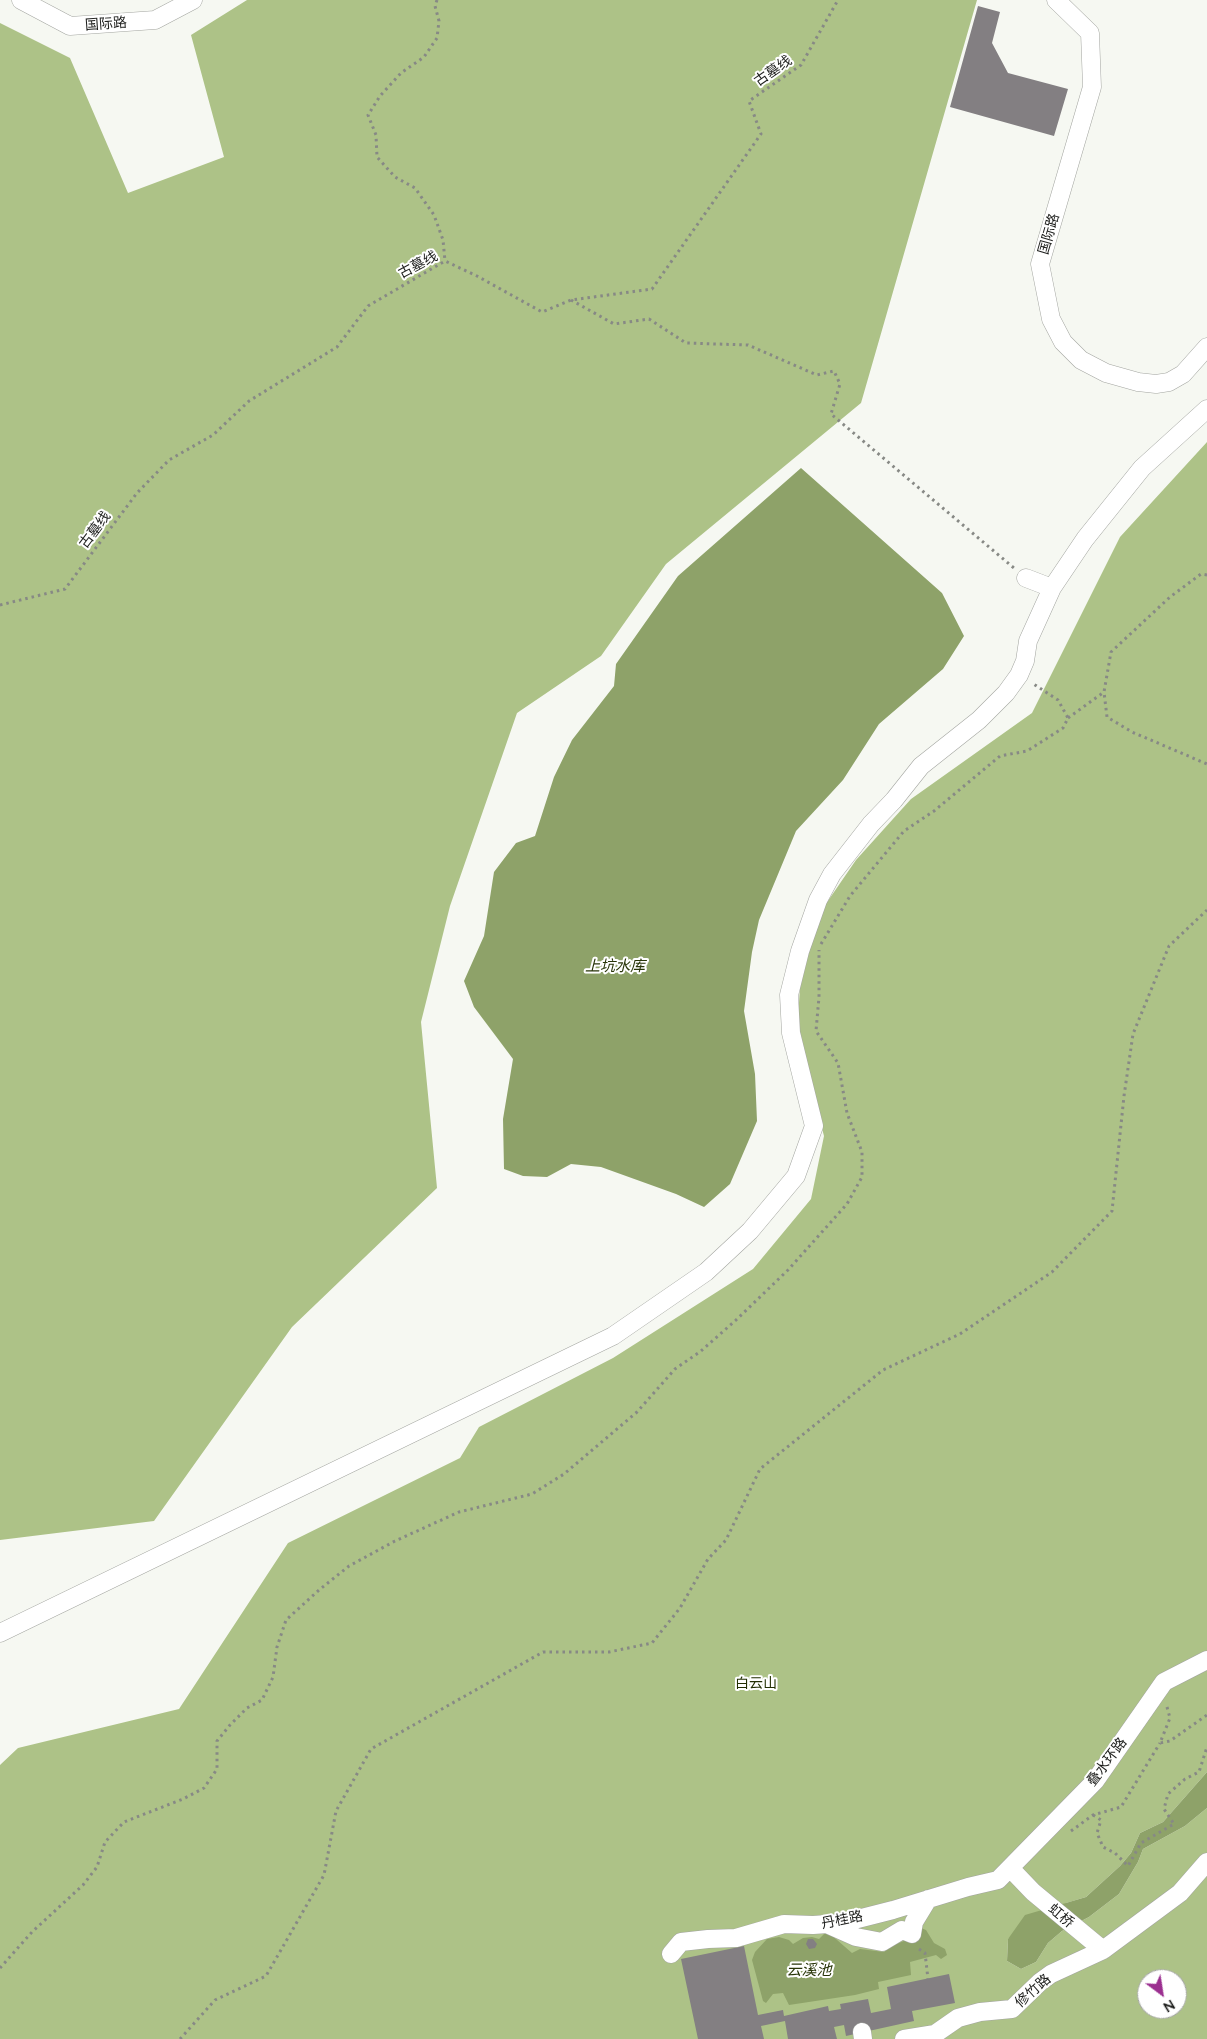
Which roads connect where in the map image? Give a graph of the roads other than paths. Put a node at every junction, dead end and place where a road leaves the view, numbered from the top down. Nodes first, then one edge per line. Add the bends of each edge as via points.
1 (21, 0) edge
2 (193, 0) edge
3 (1056, 0) edge
4 (1207, 347) edge
5 (1207, 409) edge
6 (1026, 578) road end
7 (1052, 588) junction
8 (0, 1633) edge
9 (1207, 1660) edge
10 (1207, 1862) edge
11 (1010, 1868) junction
12 (928, 1899) junction
13 (829, 1924) junction
14 (1096, 1945) junction
15 (671, 1954) dead end
16 (904, 2039) edge

1 - 2 street, 国际路 via 70,26 154,20
3 - 4 street, 国际路 via 1090,33 1092,87 1040,264 1051,319 1063,342 1081,360 1106,373 1138,382 1169,382 1183,374
5 - 7 street via 1142,468 1085,539
6 - 7 street
7 - 8 street via 1028,641 1022,668 1006,693 921,766 847,854 818,900 789,995 791,1033 814,1126 796,1176 750,1231 706,1272 613,1336
9 - 11 street, 叠水环路 via 1164,1682 1095,1781
10 - 14 street via 1180,1893
11 - 12 street, 丹桂路 via 998,1880
11 - 14 street, 虹桥 via 1033,1892
12 - 13 street, 丹桂路
12 - 13 street via 914,1922 912,1934 902,1930 882,1942 856,1937
13 - 15 street, 丹桂路 via 784,1924 736,1938 681,1942
14 - 16 street, 修竹路 via 1040,1982 1012,2009 958,2018 935,2034

